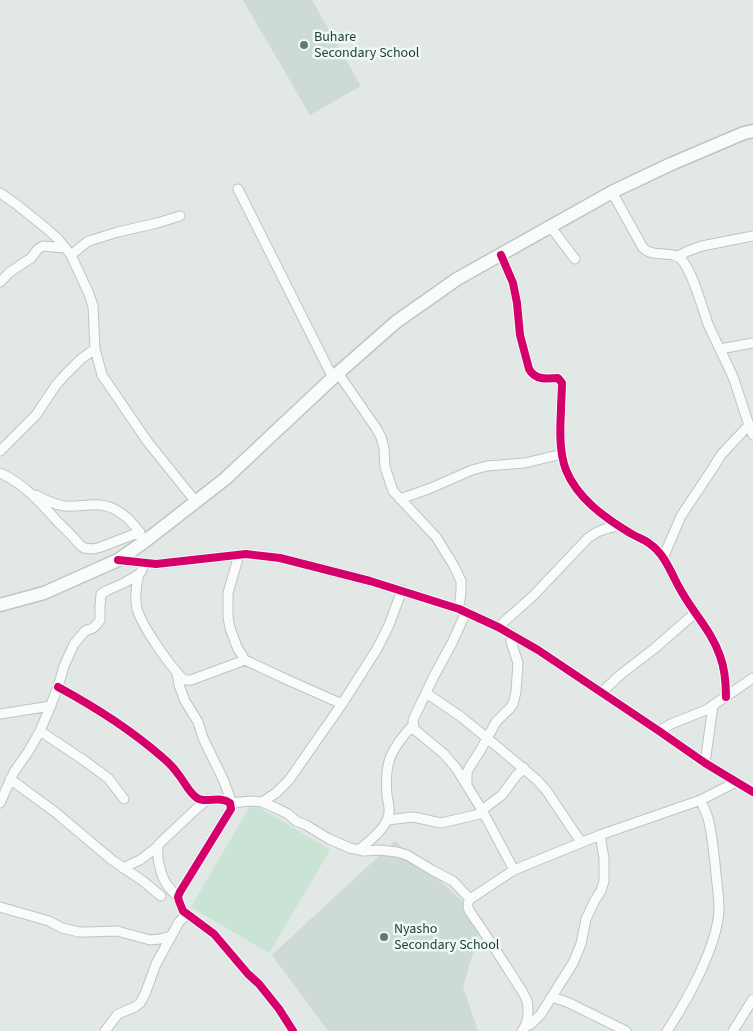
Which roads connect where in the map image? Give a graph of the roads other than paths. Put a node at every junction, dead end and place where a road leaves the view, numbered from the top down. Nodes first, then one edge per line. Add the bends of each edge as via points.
1 (753, 131) edge
2 (238, 189) dead end
3 (0, 192) edge
4 (612, 192) junction
5 (180, 216) dead end
6 (550, 226) junction
7 (753, 236) edge
8 (68, 251) junction
9 (501, 255) junction
10 (678, 256) junction
11 (575, 259) dead end
12 (0, 282) edge
13 (753, 343) edge
14 (95, 349) junction
15 (720, 349) junction
16 (336, 376) junction
17 (750, 421) edge
18 (753, 435) edge
19 (0, 451) edge
20 (562, 454) junction
21 (0, 473) edge
22 (22, 486) junction
23 (400, 500) junction
24 (196, 502) junction
25 (619, 526) junction
26 (142, 538) junction
27 (239, 555) junction
28 (663, 558) junction
29 (118, 560) junction
30 (144, 564) junction
31 (138, 574) junction
32 (402, 590) junction
33 (0, 605) edge
34 (463, 610) junction
35 (695, 613) junction
36 (498, 626) junction
37 (511, 634) junction
38 (245, 660) junction
39 (177, 672) junction
40 (753, 678) edge
41 (58, 688) junction
42 (426, 693) junction
43 (601, 693) junction
44 (726, 697) junction
45 (342, 704) junction
46 (713, 705) junction
47 (51, 706) junction
48 (0, 714) edge
49 (413, 725) junction
50 (40, 731) junction
51 (659, 731) junction
52 (487, 738) junction
53 (705, 763) junction
54 (524, 768) junction
55 (10, 779) junction
56 (736, 782) junction
57 (467, 786) junction
58 (753, 792) edge
59 (124, 798) dead end
60 (208, 800) junction
61 (701, 800) junction
62 (262, 802) junction
63 (0, 803) edge
64 (231, 803) junction
65 (483, 812) junction
66 (387, 820) junction
67 (600, 835) junction
68 (582, 842) junction
69 (157, 847) junction
70 (359, 850) junction
71 (123, 868) junction
72 (514, 870) junction
73 (161, 896) dead end
74 (178, 897) junction
75 (470, 900) junction
76 (0, 907) edge
77 (187, 914) junction
78 (171, 936) junction
79 (552, 997) junction
80 (753, 999) edge
81 (524, 1029) edge
82 (105, 1031) edge
83 (293, 1031) edge
84 (626, 1031) edge
85 (667, 1031) edge
86 (734, 1031) edge

1 - 4 main road
2 - 16 street
3 - 8 street
4 - 6 main road
4 - 10 street via 643,248 648,252
5 - 8 street via 92,240
6 - 9 main road
6 - 11 street
7 - 10 street via 702,246
8 - 12 street via 43,246
8 - 14 street via 93,306
9 - 16 main road via 457,279 396,322
9 - 20 street via 518,303 520,335 529,368 537,377 558,378 562,383
10 - 15 street via 691,276
13 - 15 street
14 - 19 street via 65,374 36,415
14 - 24 street via 102,375 147,441
15 - 17 street
16 - 23 street via 381,437 387,476
16 - 24 main road
17 - 18 street
17 - 28 street via 722,455 681,516
20 - 23 street via 525,464 472,470
20 - 25 street via 566,471 579,491 591,505
21 - 22 street
22 - 26 street via 45,500 64,506 103,505 127,517
22 - 26 street via 84,548
23 - 34 street via 436,537 454,566 461,581
24 - 26 main road
25 - 28 street via 651,544
25 - 36 street via 605,528 588,538 533,596
26 - 29 main road
27 - 30 street
27 - 32 street via 280,558
27 - 38 street via 228,593 228,616 237,647
28 - 35 street
29 - 30 street
29 - 33 main road via 44,593
30 - 31 street
31 - 39 street via 136,596 139,614
31 - 41 street via 101,594 100,620 74,644
32 - 34 street
32 - 45 street via 377,649
34 - 36 street
34 - 42 street via 452,643
35 - 43 street
35 - 44 street via 713,638 720,656
36 - 37 street
37 - 43 street
37 - 52 street via 518,663 516,692 513,704 496,722
38 - 39 street via 191,680 185,680
38 - 45 street
39 - 64 street via 185,701 198,722
40 - 44 street
41 - 47 street
41 - 60 street via 108,716 163,758 196,797
42 - 49 street
42 - 52 street
43 - 51 street
44 - 46 street
45 - 62 street via 289,780
46 - 51 street
46 - 53 street
47 - 48 street
47 - 50 street
49 - 57 street via 444,754
49 - 66 street via 390,757 387,767 390,808
50 - 55 street
50 - 59 street via 108,778
51 - 53 street
52 - 54 street
52 - 57 street via 467,772
53 - 56 street
54 - 65 street
54 - 68 street via 546,790
55 - 63 street
55 - 71 street
56 - 58 street
56 - 61 street
57 - 65 street
60 - 64 street via 222,799
60 - 69 street
61 - 67 street
61 - 85 street via 713,846 718,921 704,963
62 - 64 street
62 - 70 street via 329,839
64 - 74 street via 232,809
65 - 66 street via 440,823 418,817
65 - 72 street
66 - 70 street
67 - 68 street
67 - 79 street via 604,881 586,919 573,963
68 - 72 street
69 - 71 street
69 - 74 street via 166,883
70 - 75 street via 407,855 453,881
71 - 73 street
72 - 75 street
74 - 77 street
75 - 81 street via 467,906 470,912 526,999 528,1008
76 - 78 street via 72,930 117,931 150,940
77 - 78 street
77 - 83 street via 214,934 260,984
78 - 82 street via 140,1004 118,1014
79 - 81 street via 541,1014
79 - 84 street
80 - 86 street

